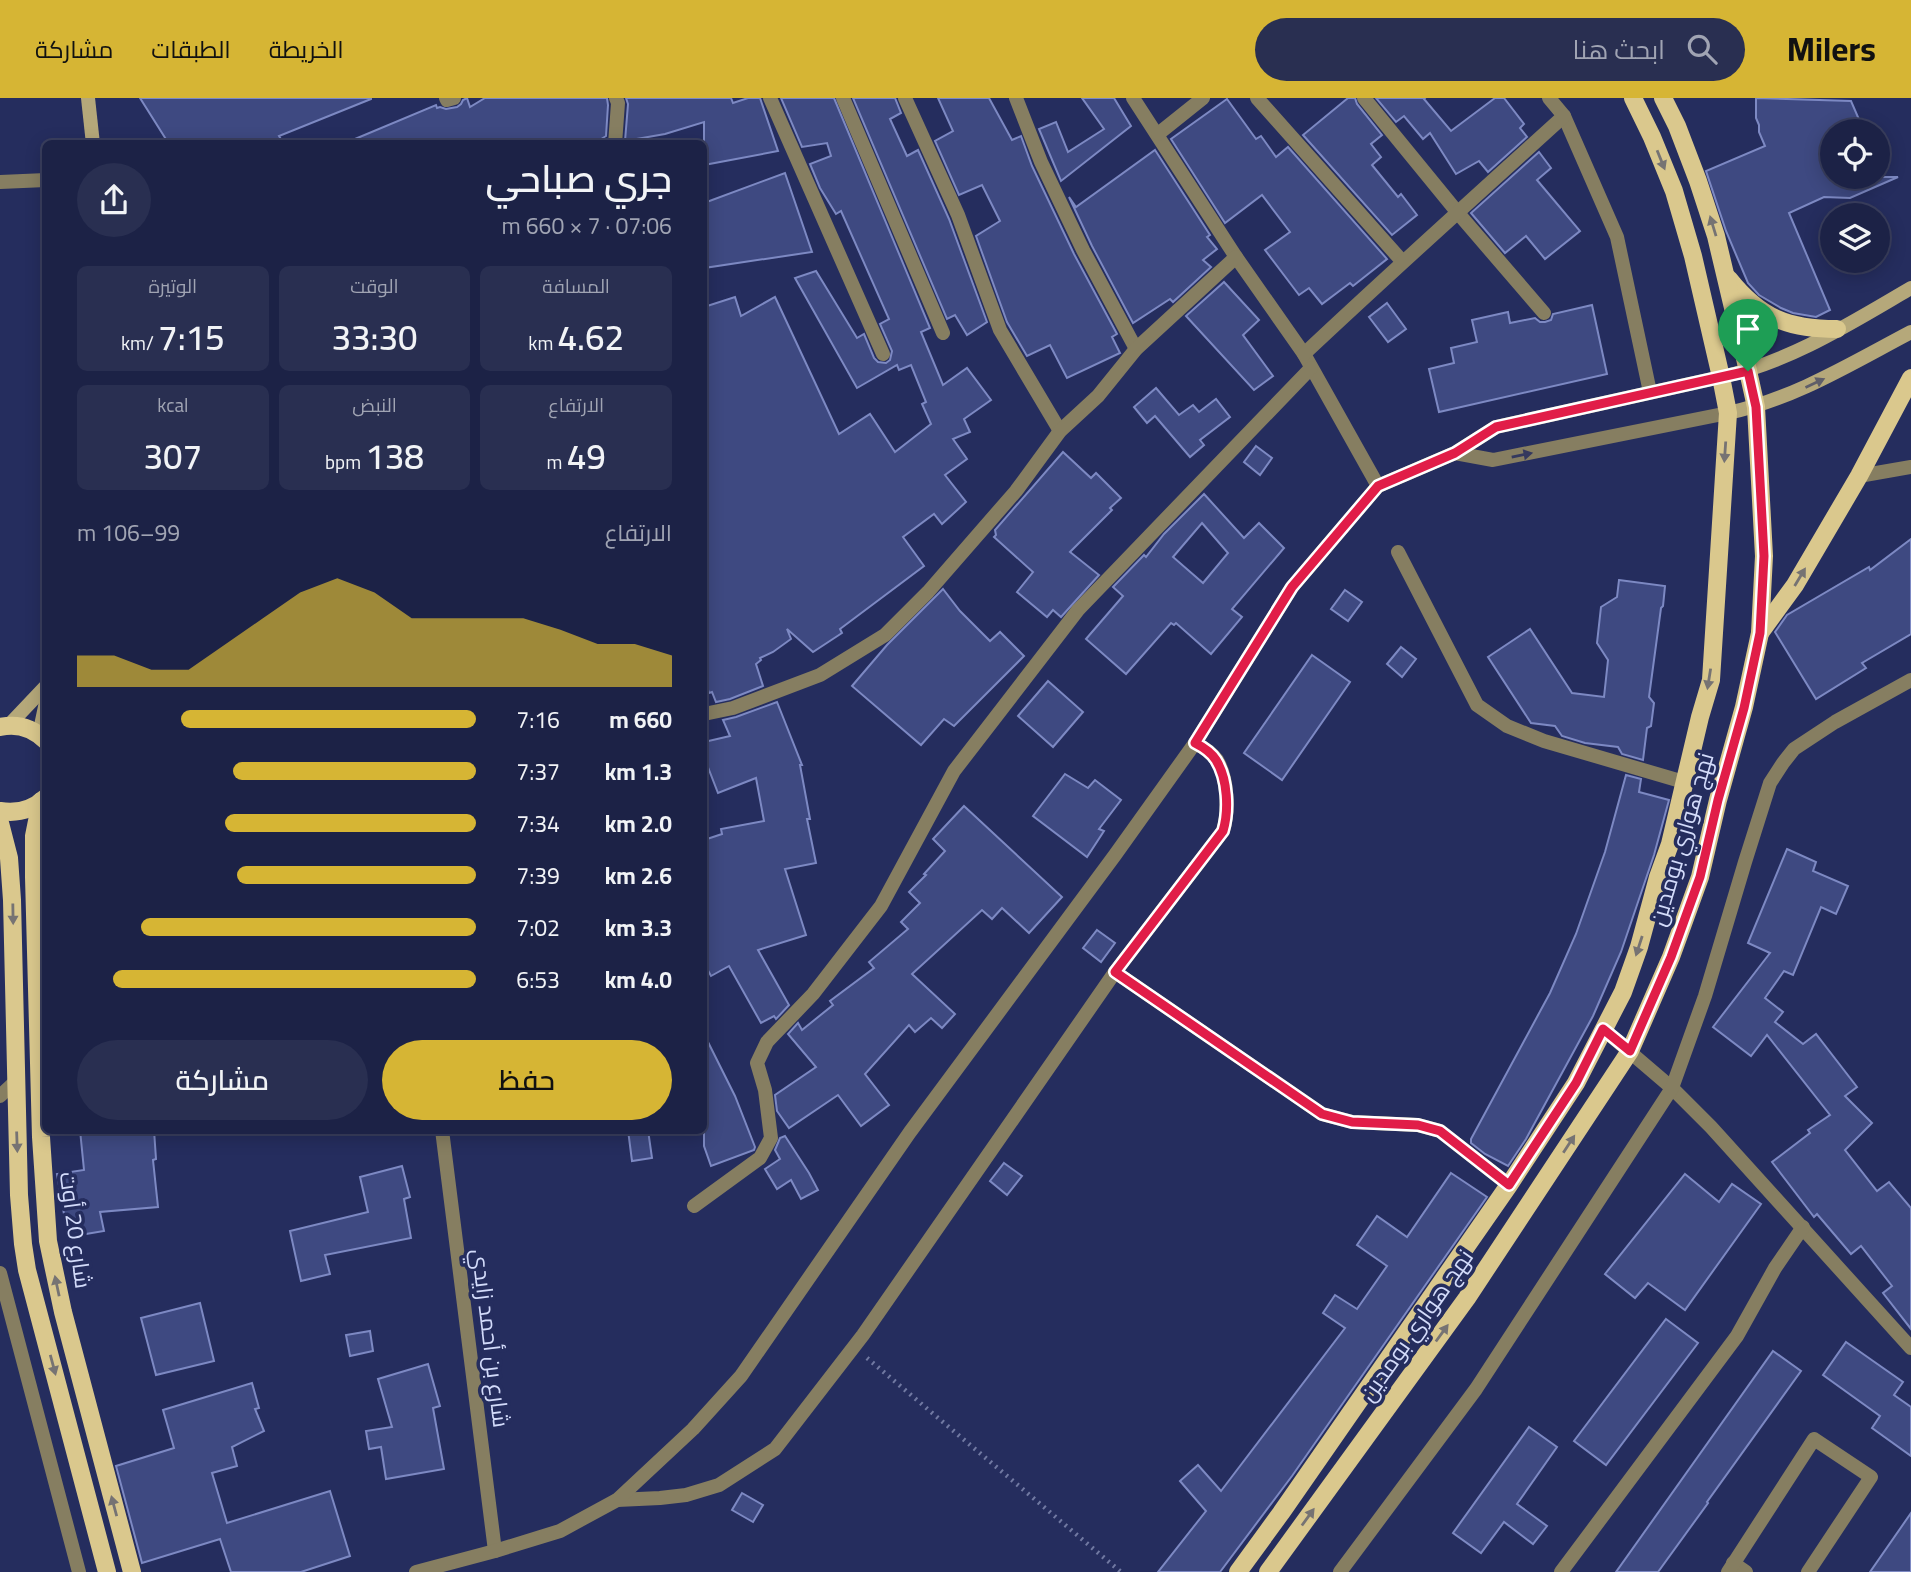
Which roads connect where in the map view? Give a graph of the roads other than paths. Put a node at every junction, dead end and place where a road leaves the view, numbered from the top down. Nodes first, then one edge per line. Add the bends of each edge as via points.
1 (89, 98) edge
2 (446, 98) edge
3 (454, 98) edge
4 (616, 98) edge
5 (770, 98) edge
6 (843, 98) edge
7 (905, 98) edge
8 (1016, 98) edge
9 (1133, 98) edge
10 (1203, 98) edge
11 (1257, 98) edge
12 (1364, 98) edge
13 (1549, 98) edge
14 (1633, 98) edge
15 (1663, 98) edge
16 (1563, 116) junction
17 (1158, 134) junction
18 (93, 140) edge
19 (615, 140) edge
20 (42, 180) edge
21 (0, 182) edge
22 (1458, 213) junction
23 (1236, 257) junction
24 (1402, 261) junction
25 (1725, 275) junction
26 (1911, 288) edge
27 (1544, 313) dead end
28 (1838, 329) junction
29 (943, 332) dead end
30 (1911, 332) edge
31 (1136, 349) junction
32 (883, 354) dead end
33 (1304, 354) junction
34 (1311, 368) junction
35 (1748, 371) junction
36 (1721, 377) junction
37 (1911, 379) edge
38 (1650, 393) junction
39 (1756, 407) junction
40 (1728, 413) junction
41 (1060, 431) junction
42 (1455, 453) junction
43 (1911, 467) edge
44 (1859, 476) junction
45 (1378, 486) junction
46 (1398, 552) dead end
47 (1760, 633) junction
48 (1911, 680) edge
49 (42, 690) edge
50 (707, 713) edge
51 (5, 726) edge
52 (42, 737) edge
53 (1195, 743) junction
54 (1684, 782) junction
55 (42, 800) edge
56 (42, 803) edge
57 (0, 811) edge
58 (0, 823) edge
59 (1115, 972) junction
60 (1603, 1029) junction
61 (1630, 1051) junction
62 (15, 1082) junction
63 (1672, 1088) junction
64 (0, 1096) edge
65 (443, 1134) edge
66 (1509, 1185) junction
67 (694, 1206) dead end
68 (1802, 1227) junction
69 (0, 1273) edge
70 (1911, 1348) edge
71 (617, 1500) junction
72 (495, 1551) junction
73 (1730, 1568) edge
74 (79, 1572) edge
75 (107, 1572) edge
76 (132, 1572) edge
77 (416, 1572) edge
78 (1238, 1572) edge
79 (1268, 1572) edge
80 (1340, 1572) edge
81 (1561, 1572) edge
82 (1746, 1572) edge
83 (1808, 1572) edge

1 - 18 main road
2 - 3 street
4 - 19 street
5 - 32 street
6 - 29 street
7 - 41 street via 957,215 1000,330
8 - 31 street via 1047,175
9 - 17 street
10 - 17 street
11 - 24 street
12 - 22 street
13 - 16 street
14 -> 36 main road, نهج هواري بومدين via 1674,191
25 -> 15 main road, نهج هواري بومدين via 1698,181
16 - 22 street
16 - 38 street via 1617,237
17 - 23 street
20 - 21 street
22 - 24 street
22 - 27 street
23 - 31 street
23 - 33 street
24 - 33 street
25 - 28 main road via 1762,312 1811,329
25 - 35 main road, نهج هواري بومدين
26 - 28 main road
28 - 35 main road
39 -> 30 main road via 1814,384
31 - 41 street via 1098,396
33 - 34 street
34 - 45 street
34 - 67 street via 1078,610 954,771 880,906 813,994 767,1042 757,1063 771,1138 760,1158
35 - 36 main road
35 - 39 main road, نهج هواري بومدين
36 - 38 street
36 - 40 main road, نهج هواري بومدين
37 - 44 main road
38 - 42 street via 1496,427
39 - 40 main road
39 - 47 main road, نهج هواري بومدين via 1764,556
42 -> 40 street via 1493,460
40 -> 54 main road, نهج هواري بومدين via 1711,680
41 - 50 street via 1016,491 885,635 820,675
42 - 45 street
43 - 44 street
47 -> 44 main road via 1795,585
45 - 53 street via 1292,587
46 - 54 street via 1477,705 1507,726 1544,741
47 - 61 main road, نهج هواري بومدين via 1700,877
48 - 63 street via 1794,750 1770,783
49 - 51 main road
51 - 52 main road via 28,729
53 - 59 street via 1216,760 1224,779 1223,831
53 - 71 street via 910,1132 741,1376 693,1429
54 -> 60 main road, نهج هواري بومدين via 1639,947
55 - 57 main road via 20,812
76 -> 56 main road, شارع 20 أوت via 48,1241 34,877 34,836
58 -> 62 main road via 9,858 12,900
59 - 66 street via 1322,1114 1352,1122 1418,1125 1440,1131
59 - 71 street via 863,1335 775,1449 719,1485 660,1499
60 - 61 street
60 - 66 main road, نهج هواري بومدين via 1576,1083
61 - 63 street
79 -> 61 main road, نهج هواري بومدين via 1467,1298
62 - 64 street
62 -> 75 main road via 20,1220 27,1270
63 - 68 street
63 - 80 street via 1476,1390
65 - 72 street, شارع بن أحمد زايدي
66 - 78 main road, نهج هواري بومدين
68 - 70 street
68 - 81 street via 1737,1336
69 - 74 street
71 - 72 street via 561,1531
72 - 77 street
73 - 82 street
73 - 83 street via 1814,1439 1871,1477

